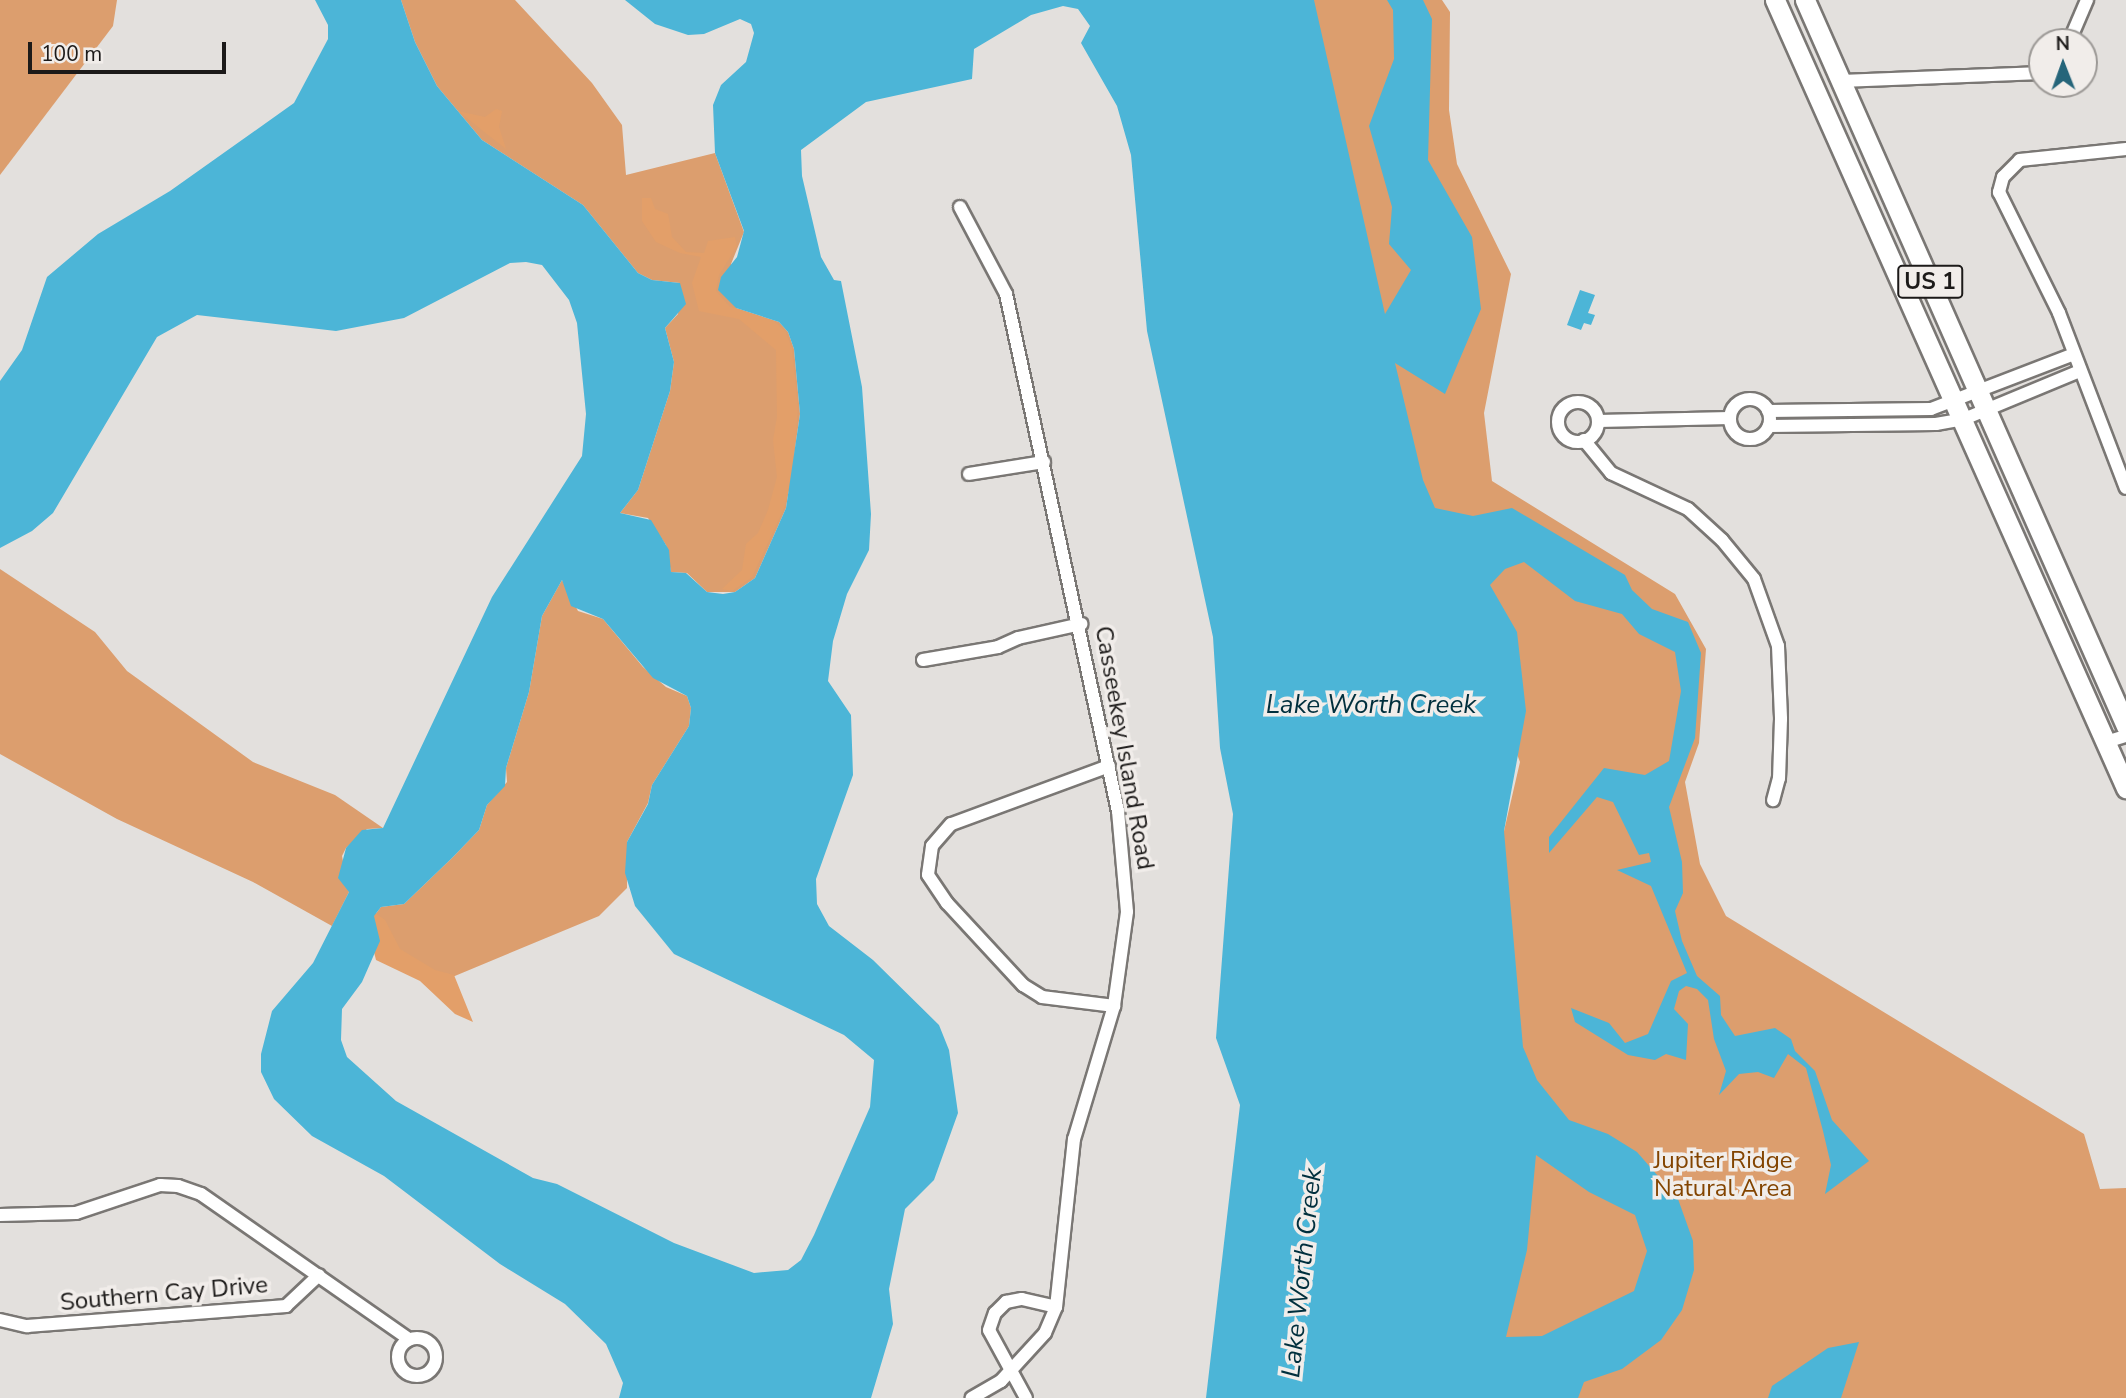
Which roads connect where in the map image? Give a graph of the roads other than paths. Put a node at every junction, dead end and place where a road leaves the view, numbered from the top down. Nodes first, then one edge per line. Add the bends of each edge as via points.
1 (1776, 0) edge
2 (1805, 0) edge
3 (2087, 0) edge
4 (2075, 28) edge
5 (2028, 74) edge
6 (1812, 81) junction
7 (1841, 81) junction
8 (2126, 149) edge
9 (960, 207) dead end
10 (1924, 269) junction
11 (2074, 354) junction
12 (2038, 369) junction
13 (2080, 371) junction
14 (2046, 385) junction
15 (1984, 402) junction
16 (1960, 410) junction
17 (1768, 411) junction
18 (1730, 418) junction
19 (1598, 421) junction
20 (1769, 426) junction
21 (1584, 440) junction
22 (1044, 462) junction
23 (969, 474) dead end
24 (2126, 488) edge
25 (1081, 624) junction
26 (923, 660) dead end
27 (2126, 726) edge
28 (2126, 736) edge
29 (2106, 742) junction
30 (1109, 766) junction
31 (2126, 788) edge
32 (1773, 800) dead end
33 (1114, 1006) junction
34 (0, 1215) edge
35 (319, 1275) junction
36 (1056, 1307) junction
37 (0, 1320) edge
38 (409, 1339) dead end
39 (1012, 1368) junction
40 (972, 1398) edge
41 (1026, 1398) edge

1 - 6 main road, US 1
2 - 7 main road, US 1
3 - 4 street
5 - 7 street
6 - 10 main road via 1837,102 1890,217
6 - 16 main road, US 1
7 - 10 main road, US 1
8 - 11 street via 2025,158 2010,167 2000,183 2000,202 2059,313
9 - 22 street, Casseekey Island Road via 1006,294
10 - 15 main road, US 1
11 - 12 street
11 - 13 street
12 - 14 street
12 - 15 street
13 - 14 street
13 - 24 street
14 - 15 street
15 - 16 street
15 - 16 street
15 - 27 main road, US 1
16 - 17 street
16 - 20 street via 1936,424
16 - 29 main road, US 1
17 - 18 street via 1758,401 1744,400
17 - 20 street
18 - 19 street
18 - 20 street via 1733,429 1747,439 1760,436
19 - 21 street via 1595,431
19 - 21 street via 1586,404 1572,403 1562,410 1561,432 1570,439
21 - 32 street via 1611,473 1688,509 1754,579 1777,646 1781,719 1779,778
22 - 23 street
22 - 25 street, Casseekey Island Road
25 - 26 street via 998,647
25 - 30 street, Casseekey Island Road
28 - 29 street
29 - 31 main road, US 1
30 - 33 street, Casseekey Island Road via 1126,862 1128,912
30 - 33 street via 951,824 932,846 928,875 937,891 1023,985 1042,997
33 - 36 street, Casseekey Island Road via 1074,1139
34 - 35 street, Southern Cay Drive via 76,1213 160,1185 178,1186 201,1194
35 - 37 street, Southern Cay Drive via 286,1306 27,1326
35 - 38 street, Southern Cay Drive
36 - 39 street, Casseekey Island Road via 1045,1333
36 - 39 street via 1022,1299 1006,1302 995,1313 989,1330 996,1350
39 - 40 street, Casseekey Island Road via 1001,1381
39 - 41 street

